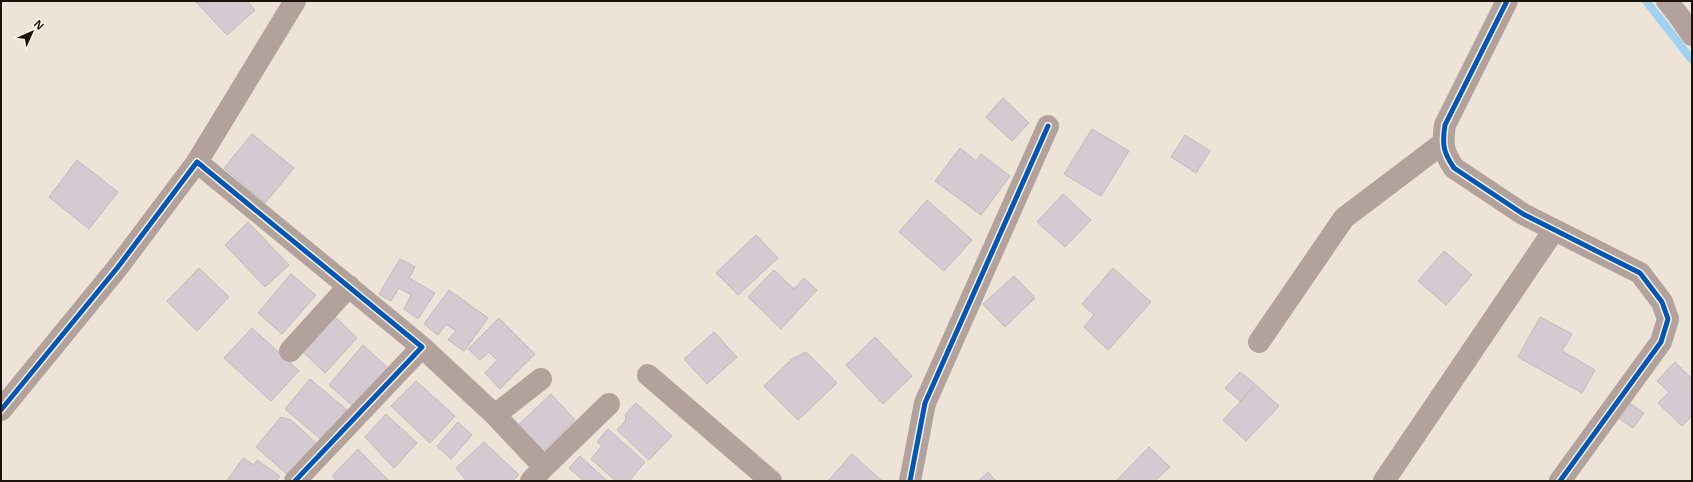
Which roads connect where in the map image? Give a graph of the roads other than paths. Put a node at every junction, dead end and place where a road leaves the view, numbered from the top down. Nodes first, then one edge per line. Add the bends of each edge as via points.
1 (1507, 1) edge
2 (1667, 1) edge
3 (293, 2) edge
4 (1692, 35) edge
5 (1048, 126) dead end
6 (1442, 143) junction
7 (197, 162) junction
8 (1554, 230) junction
9 (348, 286) junction
10 (1259, 342) dead end
11 (422, 347) junction
12 (290, 351) dead end
13 (648, 375) dead end
14 (541, 379) dead end
15 (609, 404) dead end
16 (1, 410) edge
17 (495, 415) junction
18 (538, 474) edge
19 (295, 481) edge
20 (771, 481) edge
21 (910, 481) edge
22 (1384, 481) edge
23 (1560, 481) edge

1 - 6 street via 1445,125
2 - 4 street
3 - 7 street
5 - 21 street via 926,403
6 - 8 street via 1454,168 1523,214
6 - 10 street via 1344,218
7 - 9 street
7 - 16 street via 118,267
8 - 22 street
8 - 23 street via 1640,273 1662,302 1668,319 1661,342
9 - 11 street
9 - 12 street
11 - 17 street
11 - 19 street
13 - 20 street
14 - 17 street
15 - 18 street
17 - 18 street

